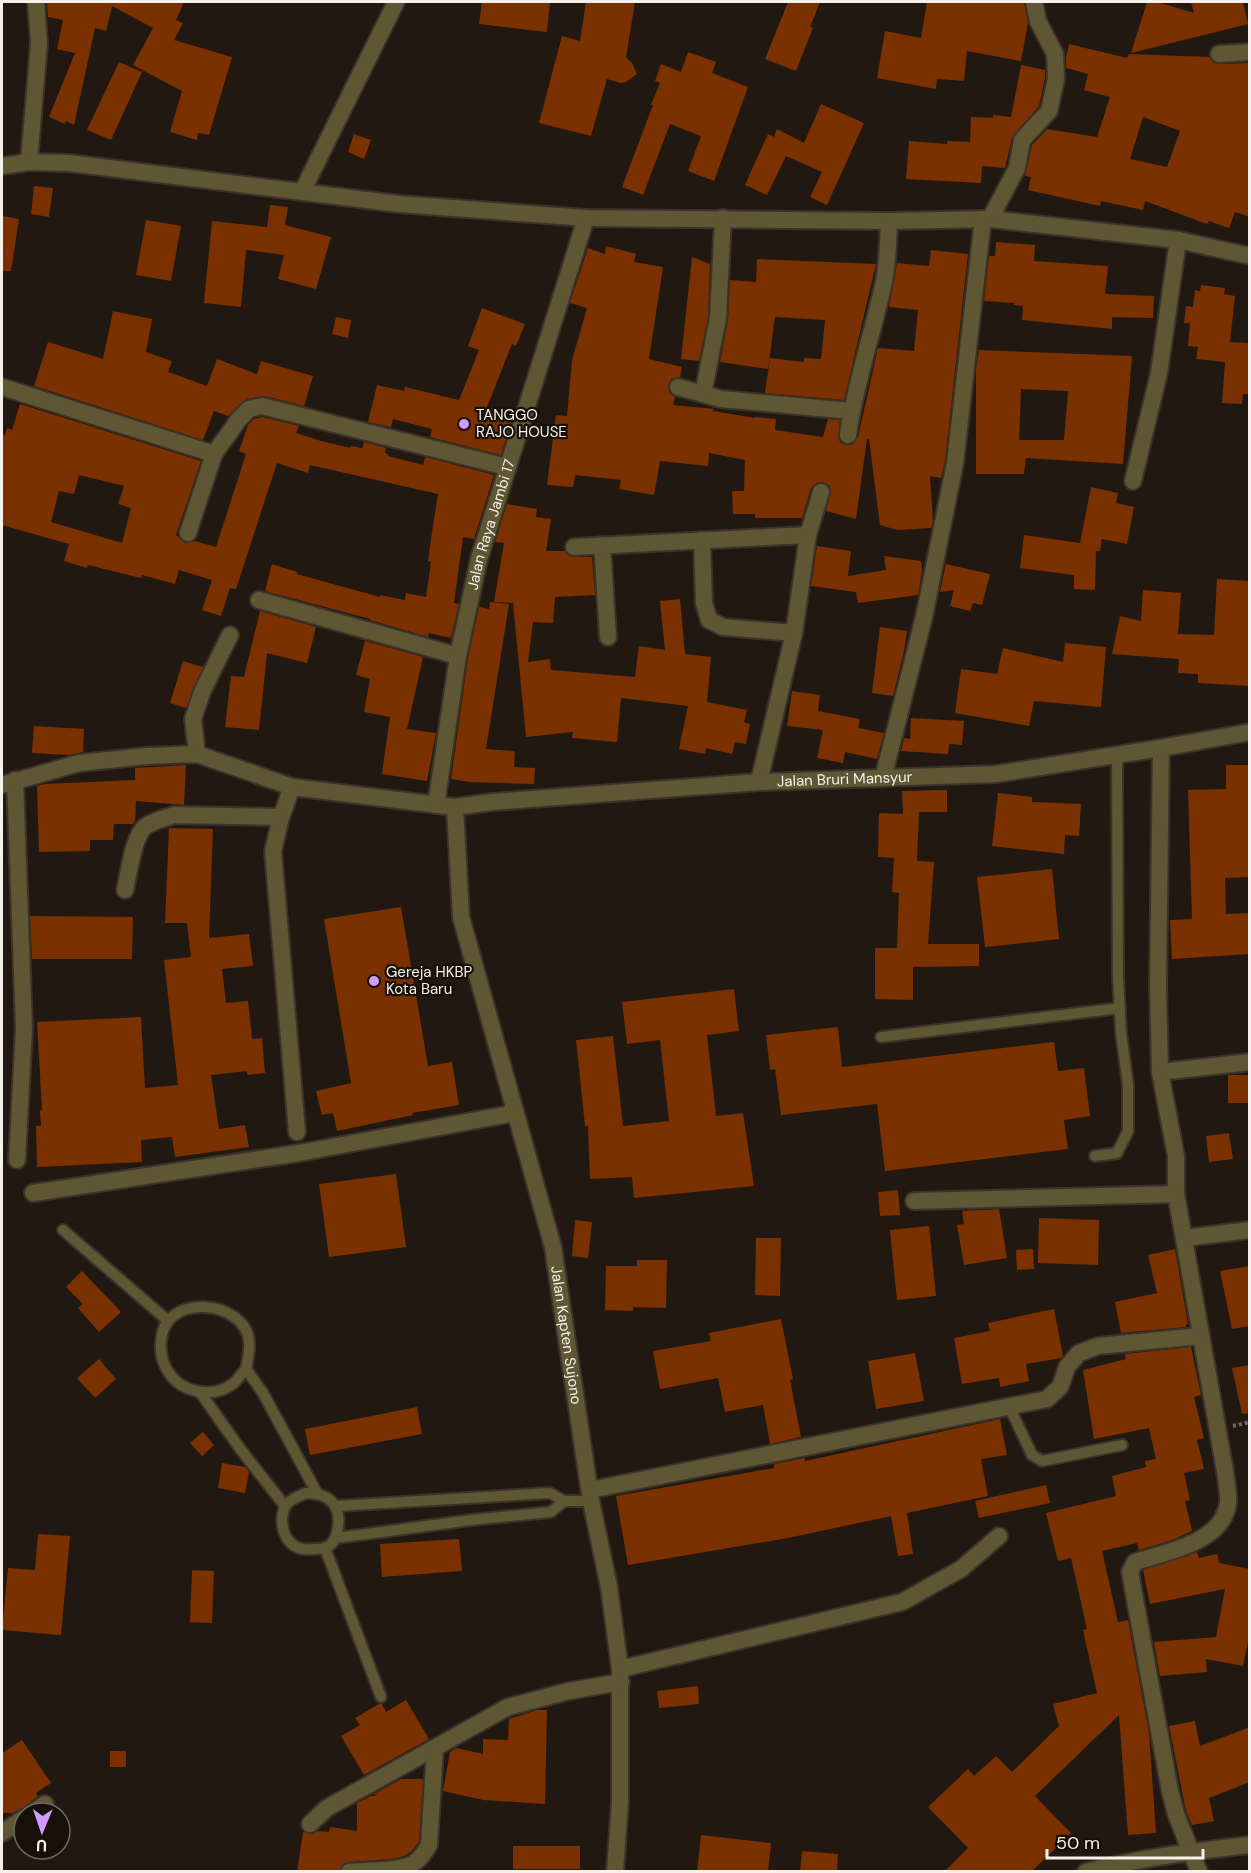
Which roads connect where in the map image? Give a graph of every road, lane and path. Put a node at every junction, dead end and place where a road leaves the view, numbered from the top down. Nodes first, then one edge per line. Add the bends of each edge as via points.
1 (36, 2) edge
2 (396, 2) edge
3 (1034, 2) edge
4 (1250, 52) edge
5 (1219, 54) dead end
6 (29, 162) junction
7 (2, 166) edge
8 (302, 192) junction
9 (586, 218) junction
10 (723, 218) junction
11 (986, 219) junction
12 (889, 221) junction
13 (1178, 240) junction
14 (1250, 256) edge
15 (2, 387) edge
16 (678, 387) dead end
17 (703, 394) junction
18 (851, 411) junction
19 (848, 435) dead end
20 (214, 454) junction
21 (507, 467) junction
22 (1133, 481) dead end
23 (821, 492) dead end
24 (188, 533) dead end
25 (808, 535) junction
26 (702, 540) junction
27 (602, 545) junction
28 (574, 547) dead end
29 (259, 600) dead end
30 (794, 633) junction
31 (230, 635) dead end
32 (608, 637) dead end
33 (458, 656) junction
34 (1250, 732) edge
35 (1161, 748) junction
36 (197, 754) junction
37 (1117, 755) junction
38 (884, 777) junction
39 (8, 782) edge
40 (759, 782) junction
41 (292, 787) junction
42 (436, 805) junction
43 (455, 807) junction
44 (280, 817) junction
45 (125, 890) dead end
46 (1120, 1008) junction
47 (881, 1037) dead end
48 (1250, 1062) edge
49 (1160, 1072) junction
50 (515, 1113) junction
51 (297, 1131) dead end
52 (1095, 1156) dead end
53 (18, 1160) dead end
54 (33, 1193) dead end
55 (1176, 1194) junction
56 (914, 1201) dead end
57 (63, 1230) dead end
58 (1250, 1230) edge
59 (1184, 1238) junction
60 (167, 1320) junction
61 (1200, 1336) junction
62 (246, 1369) junction
63 (200, 1392) junction
64 (1009, 1406) junction
65 (1122, 1445) dead end
66 (317, 1493) junction
67 (591, 1496) junction
68 (469, 1499) junction
69 (564, 1501) junction
70 (285, 1506) junction
71 (336, 1506) junction
72 (471, 1520) junction
73 (999, 1536) dead end
74 (336, 1538) junction
75 (325, 1548) junction
76 (620, 1676) junction
77 (381, 1697) dead end
78 (435, 1749) junction
79 (310, 1824) dead end
80 (1250, 1845) edge
81 (1190, 1852) junction
82 (349, 1872) edge
83 (615, 1872) edge
84 (1086, 1872) edge
85 (1199, 1872) edge

1 - 6 street via 39,43
2 - 8 street
3 - 11 street via 1038,21 1055,54 1056,79 1049,111 1022,140 1017,168
4 - 5 street
6 - 7 street
6 - 8 street via 69,163
8 - 9 street via 399,204
9 - 10 street
9 - 21 street, Jalan Raya Jambi 17
10 - 12 street
10 - 17 street via 718,318
11 - 12 street
11 - 13 street
11 - 38 street via 955,462 924,617
12 - 18 street via 884,283
13 - 14 street
13 - 22 street via 1159,373
15 - 20 street
16 - 17 street
17 - 18 street
18 - 19 street
20 - 21 street via 238,419 249,409 262,406
20 - 24 street
21 - 33 street, Jalan Raya Jambi 17 via 478,559
23 - 25 street
25 - 26 street
25 - 30 street
26 - 27 street
26 - 30 street via 704,603 709,620 723,627
27 - 28 street
27 - 32 street
29 - 33 street
30 - 40 street
31 - 36 street via 193,719
33 - 42 street, Jalan Raya Jambi 17
34 - 35 street, Jalan Bruri Mansyur
35 - 37 street, Jalan Bruri Mansyur
35 - 49 street
36 - 39 street via 79,763
36 - 41 street, Jalan Bruri Mansyur
37 - 38 street, Jalan Bruri Mansyur via 996,774
37 - 46 lane
38 - 40 street, Jalan Bruri Mansyur
39 - 53 street via 24,1028
40 - 43 street, Jalan Bruri Mansyur
41 - 42 street, Jalan Bruri Mansyur
41 - 44 street
42 - 43 street, Jalan Bruri Mansyur
43 - 50 street, Jalan Kapten Sujono via 461,917
44 - 45 street via 174,815 158,820 144,827 137,837
44 - 51 street via 273,851
46 - 47 lane
46 - 52 lane via 1128,1131 1117,1153
48 - 49 street
49 - 55 street via 1176,1156
50 - 54 street via 299,1153
50 - 67 street, Jalan Kapten Sujono via 553,1247
55 - 56 street
55 - 59 street
57 - 60 lane
58 - 59 street
59 - 61 street
60 - 62 lane via 198,1306 216,1307 230,1314 249,1339
60 - 63 lane via 161,1333 164,1365 175,1382
61 - 64 street via 1098,1346 1079,1353 1067,1367 1060,1387 1047,1399
61 - 81 street via 1228,1505 1216,1529 1191,1545 1135,1562 1130,1572 1170,1791
62 - 63 lane via 226,1387
62 - 66 lane
63 - 70 lane
64 - 65 lane via 1032,1455 1042,1461
64 - 67 street
66 - 70 lane via 295,1498
66 - 71 lane
67 - 69 lane
67 - 76 street, Jalan Kapten Sujono via 609,1587
68 - 69 lane via 550,1493
68 - 71 lane
68 - 72 lane
69 - 72 lane via 552,1512
70 - 75 lane via 284,1535 293,1546 308,1550
71 - 74 lane
72 - 74 lane
73 - 76 street via 961,1569 902,1602
74 - 75 lane
75 - 77 lane
76 - 78 street via 508,1707
76 - 83 street, Jalan Kapten Sujono via 620,1802
78 - 79 street via 327,1808
78 - 82 street via 429,1845 424,1853 406,1867
80 - 81 street
81 - 84 street
81 - 85 street

